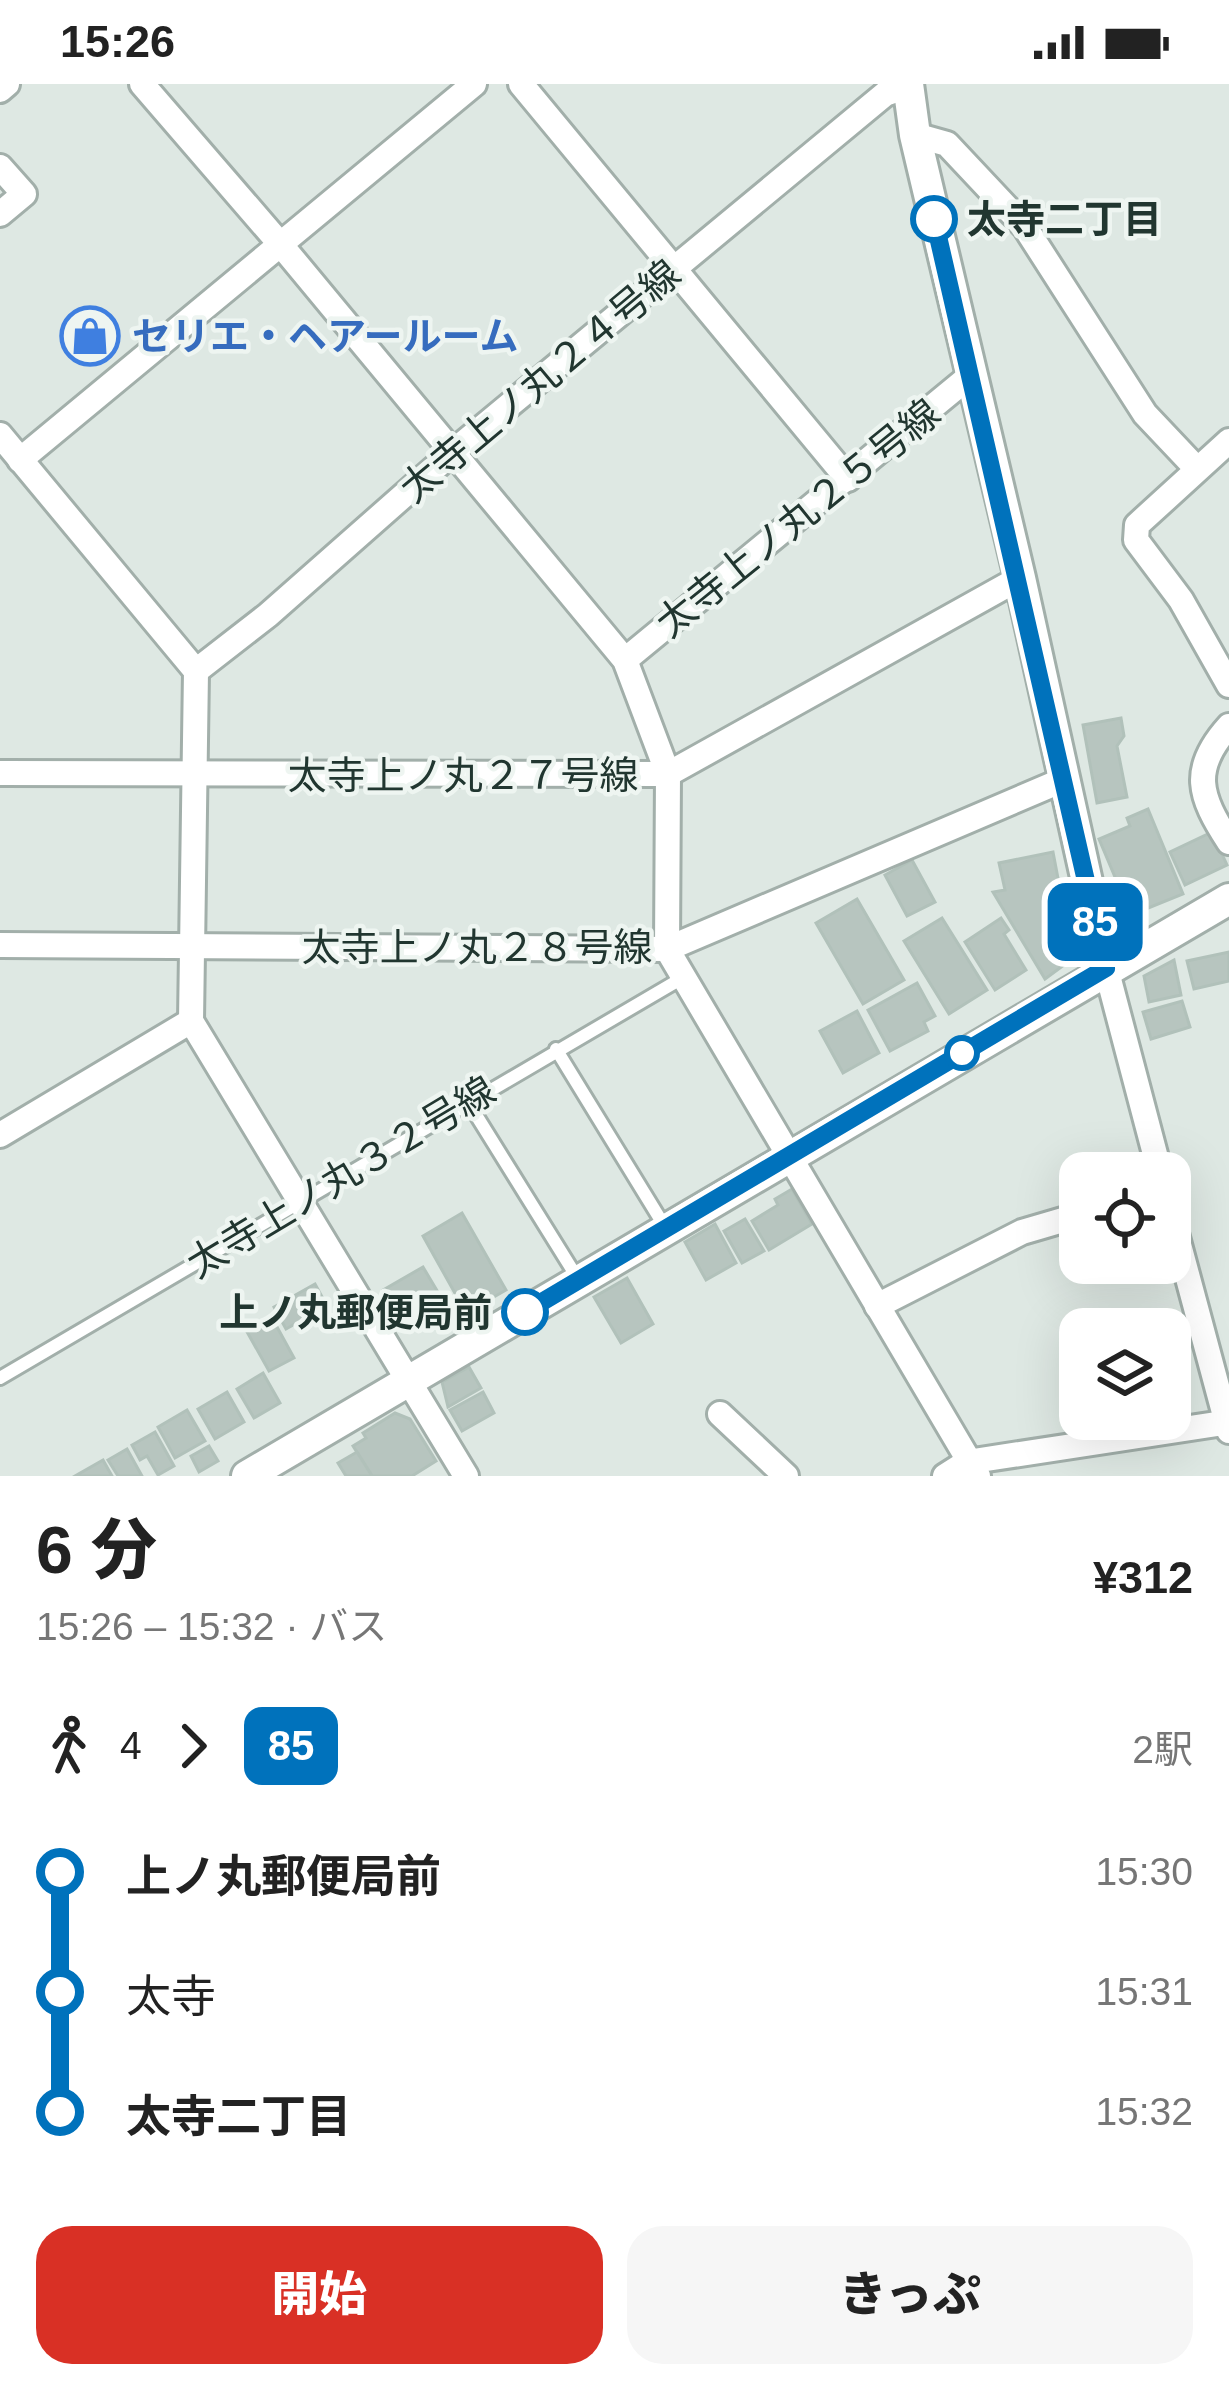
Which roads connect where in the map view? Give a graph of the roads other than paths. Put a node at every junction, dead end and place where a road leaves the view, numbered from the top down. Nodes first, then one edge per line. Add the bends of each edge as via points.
1 (8, 84) edge
2 (142, 84) edge
3 (474, 84) edge
4 (520, 84) edge
5 (893, 87) edge
6 (0, 90) edge
7 (915, 135) junction
8 (0, 167) edge
9 (0, 214) edge
10 (281, 245) junction
11 (675, 268) junction
12 (970, 376) junction
13 (0, 435) edge
14 (1229, 442) edge
15 (454, 452) junction
16 (20, 460) junction
17 (1196, 469) junction
18 (848, 479) junction
19 (1020, 578) junction
20 (625, 660) junction
21 (196, 671) junction
22 (1229, 686) edge
23 (1229, 726) edge
24 (0, 773) edge
25 (668, 774) junction
26 (193, 776) junction
27 (1063, 780) junction
28 (1229, 842) edge
29 (1221, 911) edge
30 (0, 945) edge
31 (193, 946) junction
32 (667, 949) junction
33 (1106, 968) junction
34 (684, 977) junction
35 (190, 1022) junction
36 (556, 1049) junction
37 (468, 1102) junction
38 (0, 1135) edge
39 (1154, 1152) edge
40 (789, 1155) junction
41 (302, 1202) junction
42 (1059, 1221) edge
43 (666, 1228) junction
44 (578, 1280) junction
45 (1190, 1284) edge
46 (877, 1306) junction
47 (0, 1378) edge
48 (411, 1380) junction
49 (720, 1414) dead end
50 (1228, 1425) edge
51 (963, 1471) edge
52 (247, 1476) edge
53 (466, 1476) edge
54 (786, 1476) edge

1 - 6 street
2 - 10 street
3 - 10 street
4 - 11 street
5 - 7 street
5 - 11 street, 太寺上ノ丸２４号線
7 - 12 street
7 - 17 street via 947,144 1024,227 1145,414
8 - 9 street via 24,194
10 - 15 street
10 - 16 street
11 - 15 street, 太寺上ノ丸２４号線
11 - 18 street
12 - 18 street, 太寺上ノ丸２５号線
12 - 19 street
13 - 16 street
14 - 17 street
15 - 20 street
15 - 21 street, 太寺上ノ丸２４号線
16 - 21 street
17 - 22 street via 1137,525 1136,540
18 - 20 street, 太寺上ノ丸２５号線
19 - 25 street, 太寺上ノ丸２７号線
19 - 27 street
20 - 25 street
21 - 26 street
23 - 28 street via 1206,752 1203,788
24 - 26 street, 太寺上ノ丸２７号線
25 - 26 street, 太寺上ノ丸２７号線
25 - 32 street
26 - 31 street
27 - 32 street, 太寺上ノ丸２８号線
27 - 33 street
29 - 33 street
30 - 31 street, 太寺上ノ丸２８号線
31 - 32 street, 太寺上ノ丸２８号線
31 - 35 street
32 - 34 street
33 - 39 street
33 - 40 street
34 - 36 lane, 太寺上ノ丸３２号線
34 - 40 street
35 - 38 street
35 - 41 street
36 - 37 lane, 太寺上ノ丸３２号線
36 - 43 lane
37 - 41 lane, 太寺上ノ丸３２号線
37 - 44 lane
40 - 43 street
40 - 46 street
41 - 47 lane, 太寺上ノ丸３２号線
41 - 48 street
42 - 46 street
43 - 44 street
44 - 48 street
45 - 50 street
46 - 51 street
48 - 52 street
48 - 53 street
49 - 54 street
50 - 51 street

